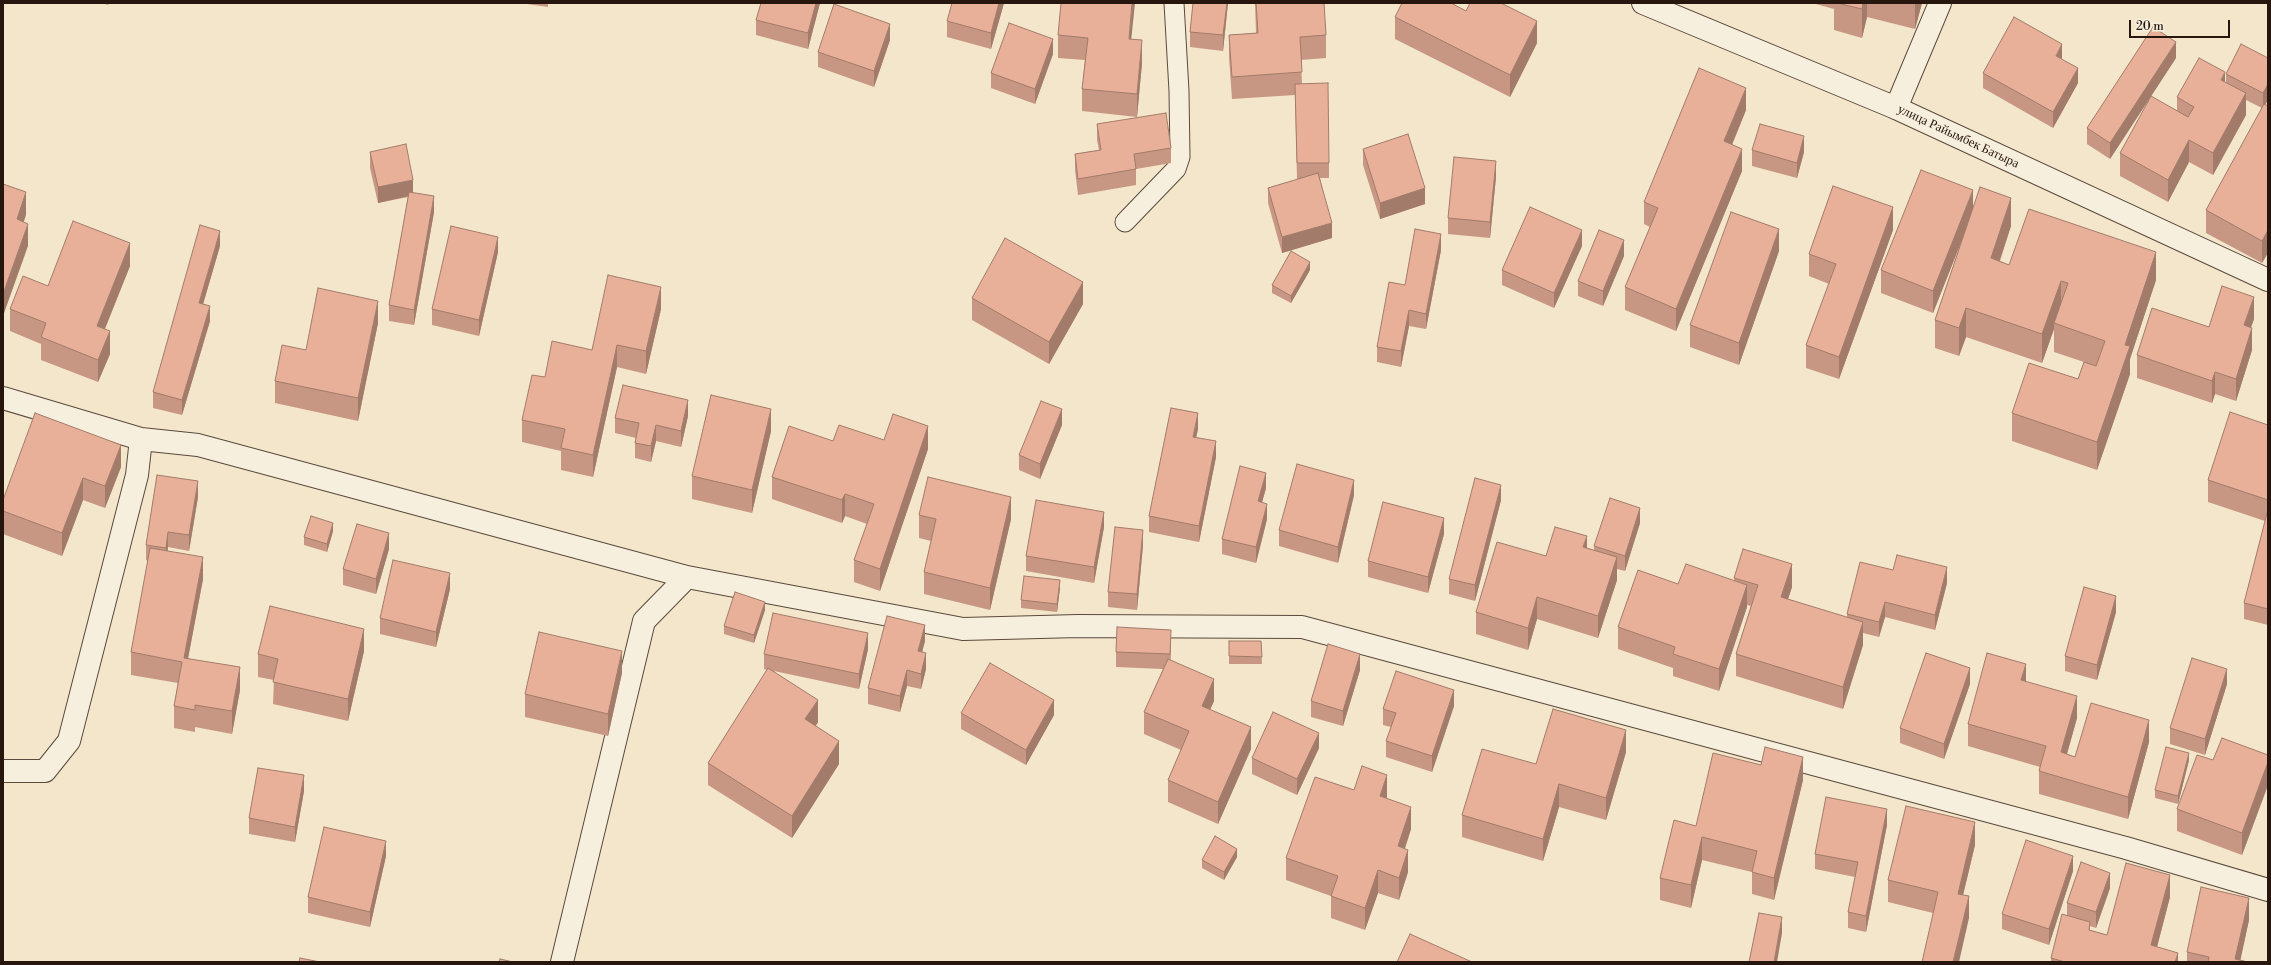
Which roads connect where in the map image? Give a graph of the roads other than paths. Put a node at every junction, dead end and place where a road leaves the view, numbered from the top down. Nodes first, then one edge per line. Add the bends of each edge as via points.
1 (1174, 3) edge
2 (1643, 3) edge
3 (1940, 3) edge
4 (1896, 108) junction
5 (1125, 222) dead end
6 (2268, 280) edge
7 (3, 398) edge
8 (141, 439) junction
9 (687, 576) junction
10 (3, 770) edge
11 (2268, 890) edge
12 (562, 962) edge

1 - 5 lane via 1180,157 1176,169
2 - 4 street, улица Райымбек Батыра
3 - 4 street
4 - 6 street, улица Райымбек Батыра
7 - 8 street
8 - 9 street via 198,445
8 - 10 street via 137,475 69,741 45,771
9 - 11 street via 963,629 1078,626 1302,627 2119,846
9 - 12 street via 644,622

